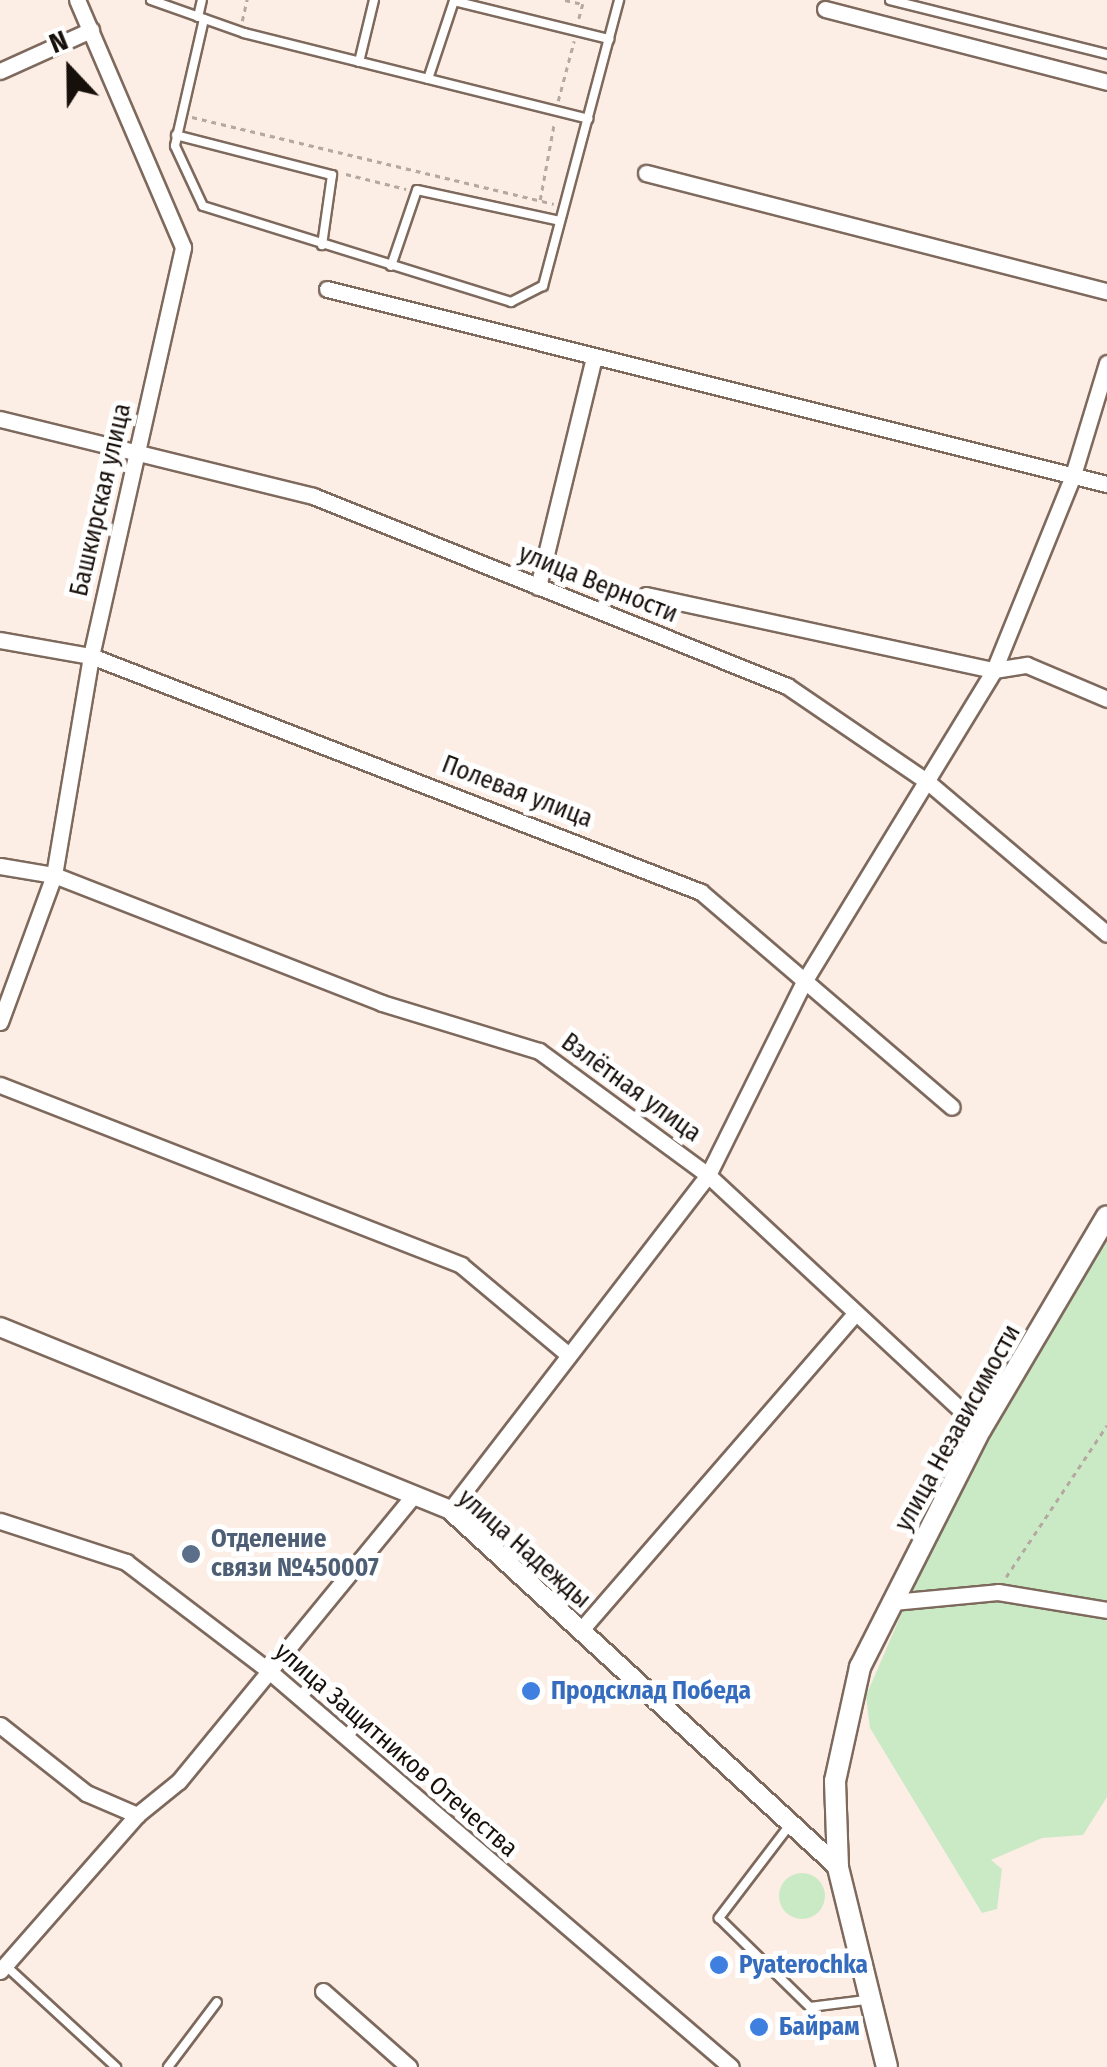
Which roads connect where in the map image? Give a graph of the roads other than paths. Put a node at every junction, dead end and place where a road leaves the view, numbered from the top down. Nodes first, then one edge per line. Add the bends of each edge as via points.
1 (77, 0) edge
2 (151, 0) edge
3 (202, 0) edge
4 (374, 0) edge
5 (620, 0) edge
6 (890, 0) edge
7 (824, 9) dead end
8 (201, 18) junction
9 (90, 30) junction
10 (609, 39) junction
11 (1107, 54) edge
12 (359, 62) junction
13 (0, 72) edge
14 (428, 79) junction
15 (1107, 82) edge
16 (588, 118) junction
17 (176, 135) junction
18 (646, 173) dead end
19 (560, 221) junction
20 (322, 244) junction
21 (391, 266) junction
22 (327, 289) dead end
23 (1107, 291) edge
24 (593, 361) junction
25 (1107, 363) edge
26 (0, 419) edge
27 (138, 449) junction
28 (1073, 475) junction
29 (1107, 484) edge
30 (538, 586) junction
31 (646, 595) dead end
32 (0, 640) edge
33 (91, 656) junction
34 (994, 670) junction
35 (1107, 699) edge
36 (929, 783) junction
37 (0, 866) edge
38 (54, 875) junction
39 (1107, 934) edge
40 (805, 980) junction
41 (0, 1022) edge
42 (0, 1085) edge
43 (952, 1107) dead end
44 (708, 1175) junction
45 (1107, 1216) edge
46 (856, 1312) junction
47 (0, 1327) edge
48 (564, 1351) junction
49 (981, 1430) junction
50 (412, 1496) junction
51 (450, 1510) junction
52 (0, 1521) edge
53 (893, 1602) junction
54 (1107, 1610) edge
55 (580, 1631) junction
56 (269, 1672) junction
57 (0, 1725) edge
58 (137, 1814) junction
59 (792, 1822) junction
60 (838, 1867) junction
61 (3, 1968) edge
62 (322, 1991) dead end
63 (866, 2000) junction
64 (217, 2002) dead end
65 (116, 2067) edge
66 (168, 2067) edge
67 (409, 2067) edge
68 (731, 2067) edge
69 (887, 2067) edge

1 - 9 street, Башкирская улица
2 - 8 lane
3 - 8 lane
4 - 12 lane
5 - 10 lane
6 - 11 lane
7 - 15 street
8 - 12 lane
8 - 17 lane
9 - 13 street
9 - 27 street, Башкирская улица via 183,247
10 - 14 lane via 454,2
10 - 16 lane
12 - 14 lane
14 - 16 lane
16 - 19 lane
17 - 20 lane via 178,168 203,206
17 - 20 lane via 335,178
18 - 23 street
19 - 21 lane via 412,193
19 - 21 lane via 543,286 518,302
20 - 21 lane
22 - 24 street
24 - 28 street
24 - 30 street
25 - 28 street
26 - 27 street, улица Верности
27 - 30 street, улица Верности via 313,496
27 - 33 street, Башкирская улица
28 - 29 street
28 - 34 street
30 - 36 street, улица Верности via 787,686
31 - 34 street
32 - 33 street, Полевая улица
33 - 38 street, Башкирская улица
33 - 40 street, Полевая улица via 702,892
34 - 35 street via 1026,665
34 - 36 street
36 - 39 street, улица Верности
36 - 40 street
37 - 38 street, Взлётная улица
38 - 41 street, Башкирская улица
38 - 44 street, Взлётная улица via 382,1003 538,1051
40 - 43 street, Полевая улица
40 - 44 street
42 - 48 street via 461,1265
44 - 46 street, Взлётная улица
44 - 48 street
45 - 49 main road, улица Независимости
46 - 49 street, Взлётная улица
46 - 55 street
47 - 50 street, улица Надежды
48 - 51 street
49 - 53 main road, улица Независимости
50 - 51 street, улица Надежды
50 - 56 street
51 - 55 street, улица Надежды
52 - 56 street, улица Защитников Отечества via 126,1562
53 - 54 street via 998,1592
53 - 60 main road, улица Независимости via 860,1667 836,1781
55 - 59 street, улица Надежды
56 - 58 street via 179,1781
56 - 68 street, улица Защитников Отечества
57 - 58 street via 86,1793
58 - 61 street
59 - 60 street, улица Надежды
59 - 63 lane via 719,1918 810,2007
60 - 63 main road, улица Независимости
61 - 65 lane
62 - 67 street
63 - 69 main road, улица Независимости
64 - 66 lane

